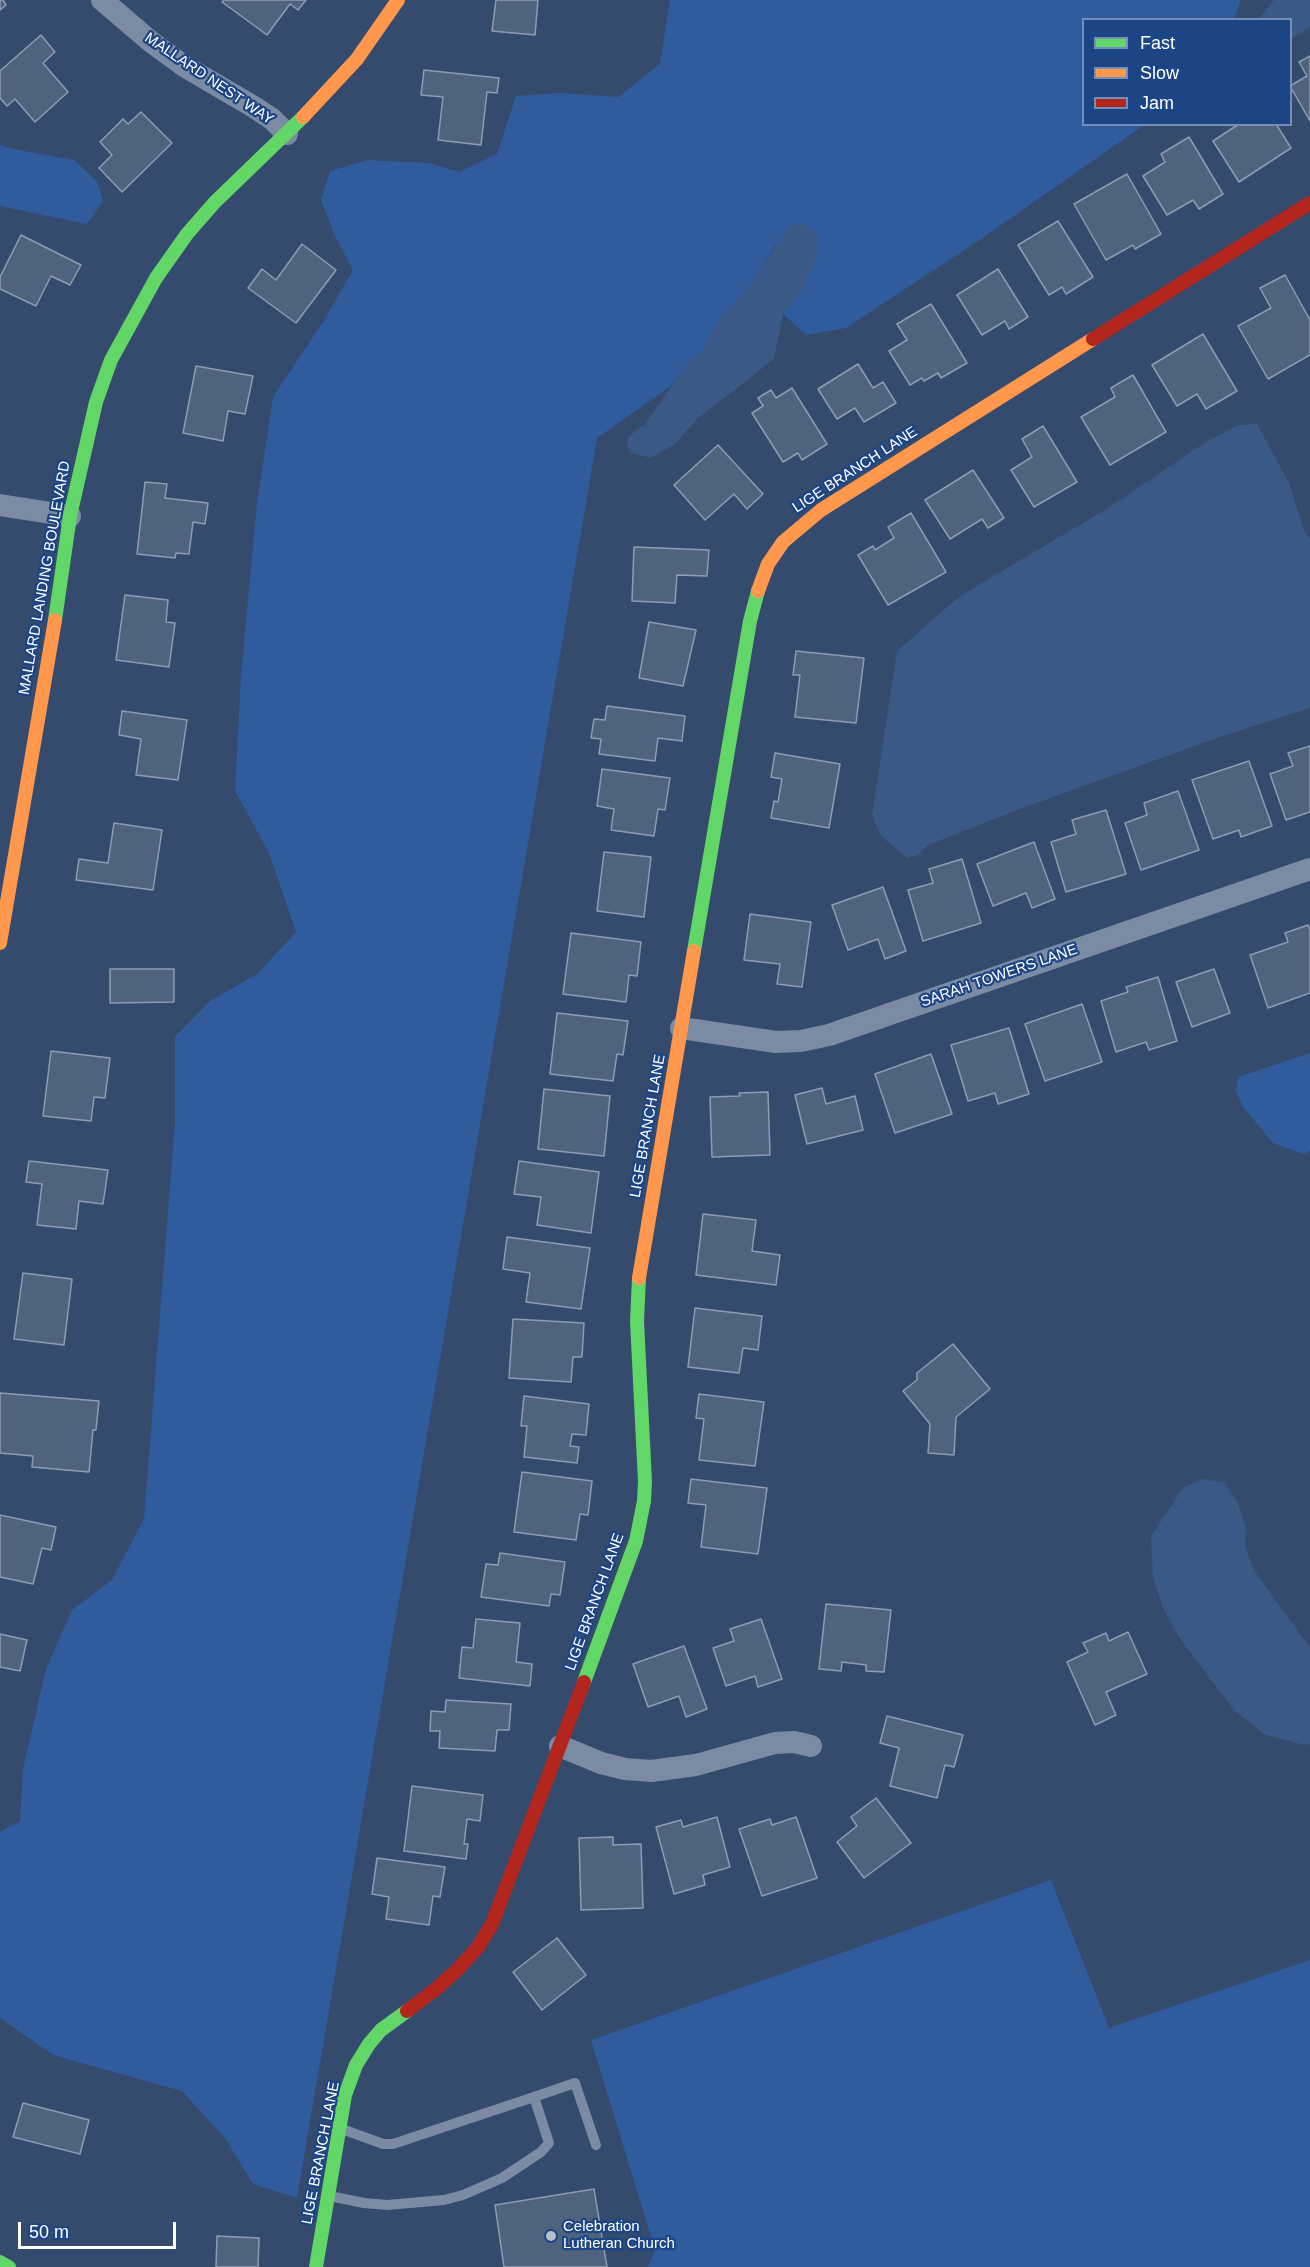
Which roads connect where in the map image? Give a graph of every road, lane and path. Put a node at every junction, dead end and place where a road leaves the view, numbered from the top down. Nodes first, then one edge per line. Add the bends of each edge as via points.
1 (102, 0) edge
2 (398, 0) edge
3 (288, 135) junction
4 (1307, 212) edge
5 (0, 505) edge
6 (70, 516) junction
7 (1310, 869) edge
8 (0, 943) edge
9 (681, 1028) junction
10 (560, 1746) junction
11 (811, 1746) dead end
12 (534, 2097) junction
13 (339, 2128) junction
14 (596, 2145) dead end
15 (329, 2196) junction
16 (0, 2262) edge
17 (9, 2267) edge
18 (316, 2267) edge

1 - 3 street, MALLARD NEST WAY via 184,66 254,107
2 - 3 street, MALLARD LANDING BOULEVARD via 357,59
3 - 6 street, MALLARD LANDING BOULEVARD via 215,202 187,234 129,324 96,402
4 - 9 street, LIGE BRANCH LANE via 821,510 783,543 768,564 750,621
5 - 6 street
6 - 8 street, MALLARD LANDING BOULEVARD
7 - 9 street, SARAH TOWERS LANE via 829,1035 776,1042
9 - 10 street, LIGE BRANCH LANE via 639,1274 637,1321 644,1501 636,1541
10 - 11 street via 600,1763 651,1772 696,1765 775,1743
10 - 13 street, LIGE BRANCH LANE via 492,1924 458,1969 369,2044 356,2065
12 - 13 lane via 393,2144
12 - 14 lane via 575,2083
12 - 15 lane via 549,2143 502,2178 463,2195 407,2204 364,2203
13 - 15 street, LIGE BRANCH LANE
15 - 18 street, LIGE BRANCH LANE
16 - 17 street

